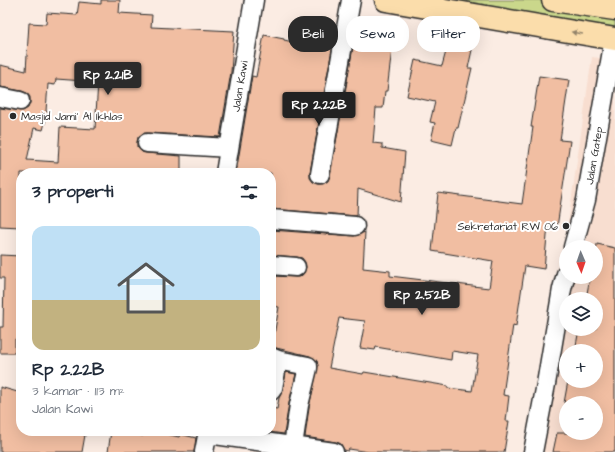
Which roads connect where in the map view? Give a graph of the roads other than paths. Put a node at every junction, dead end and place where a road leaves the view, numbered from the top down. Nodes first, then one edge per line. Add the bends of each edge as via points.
1 (254, 0) edge
2 (351, 0) edge
3 (386, 0) edge
4 (553, 0) edge
5 (615, 9) edge
6 (615, 39) edge
7 (0, 97) edge
8 (20, 101) dead end
9 (147, 143) dead end
10 (229, 148) junction
11 (227, 168) edge
12 (320, 174) dead end
13 (276, 219) edge
14 (355, 226) dead end
15 (575, 240) edge
16 (276, 265) edge
17 (296, 266) dead end
18 (563, 284) edge
19 (276, 358) edge
20 (207, 436) edge
21 (228, 436) edge
22 (293, 446) junction
23 (204, 452) edge
24 (334, 452) edge
25 (532, 452) edge

1 - 10 street, Jalan Kawi
2 - 12 street
6 -> 3 main road
4 - 5 main road
6 - 15 street, Jalan Gatep via 586,200
7 - 8 street
9 - 10 street
10 - 11 street, Jalan Kawi
13 - 14 street
16 - 17 street
18 - 25 street
19 - 22 street via 308,366
20 - 23 street
21 - 22 street
22 - 24 street

